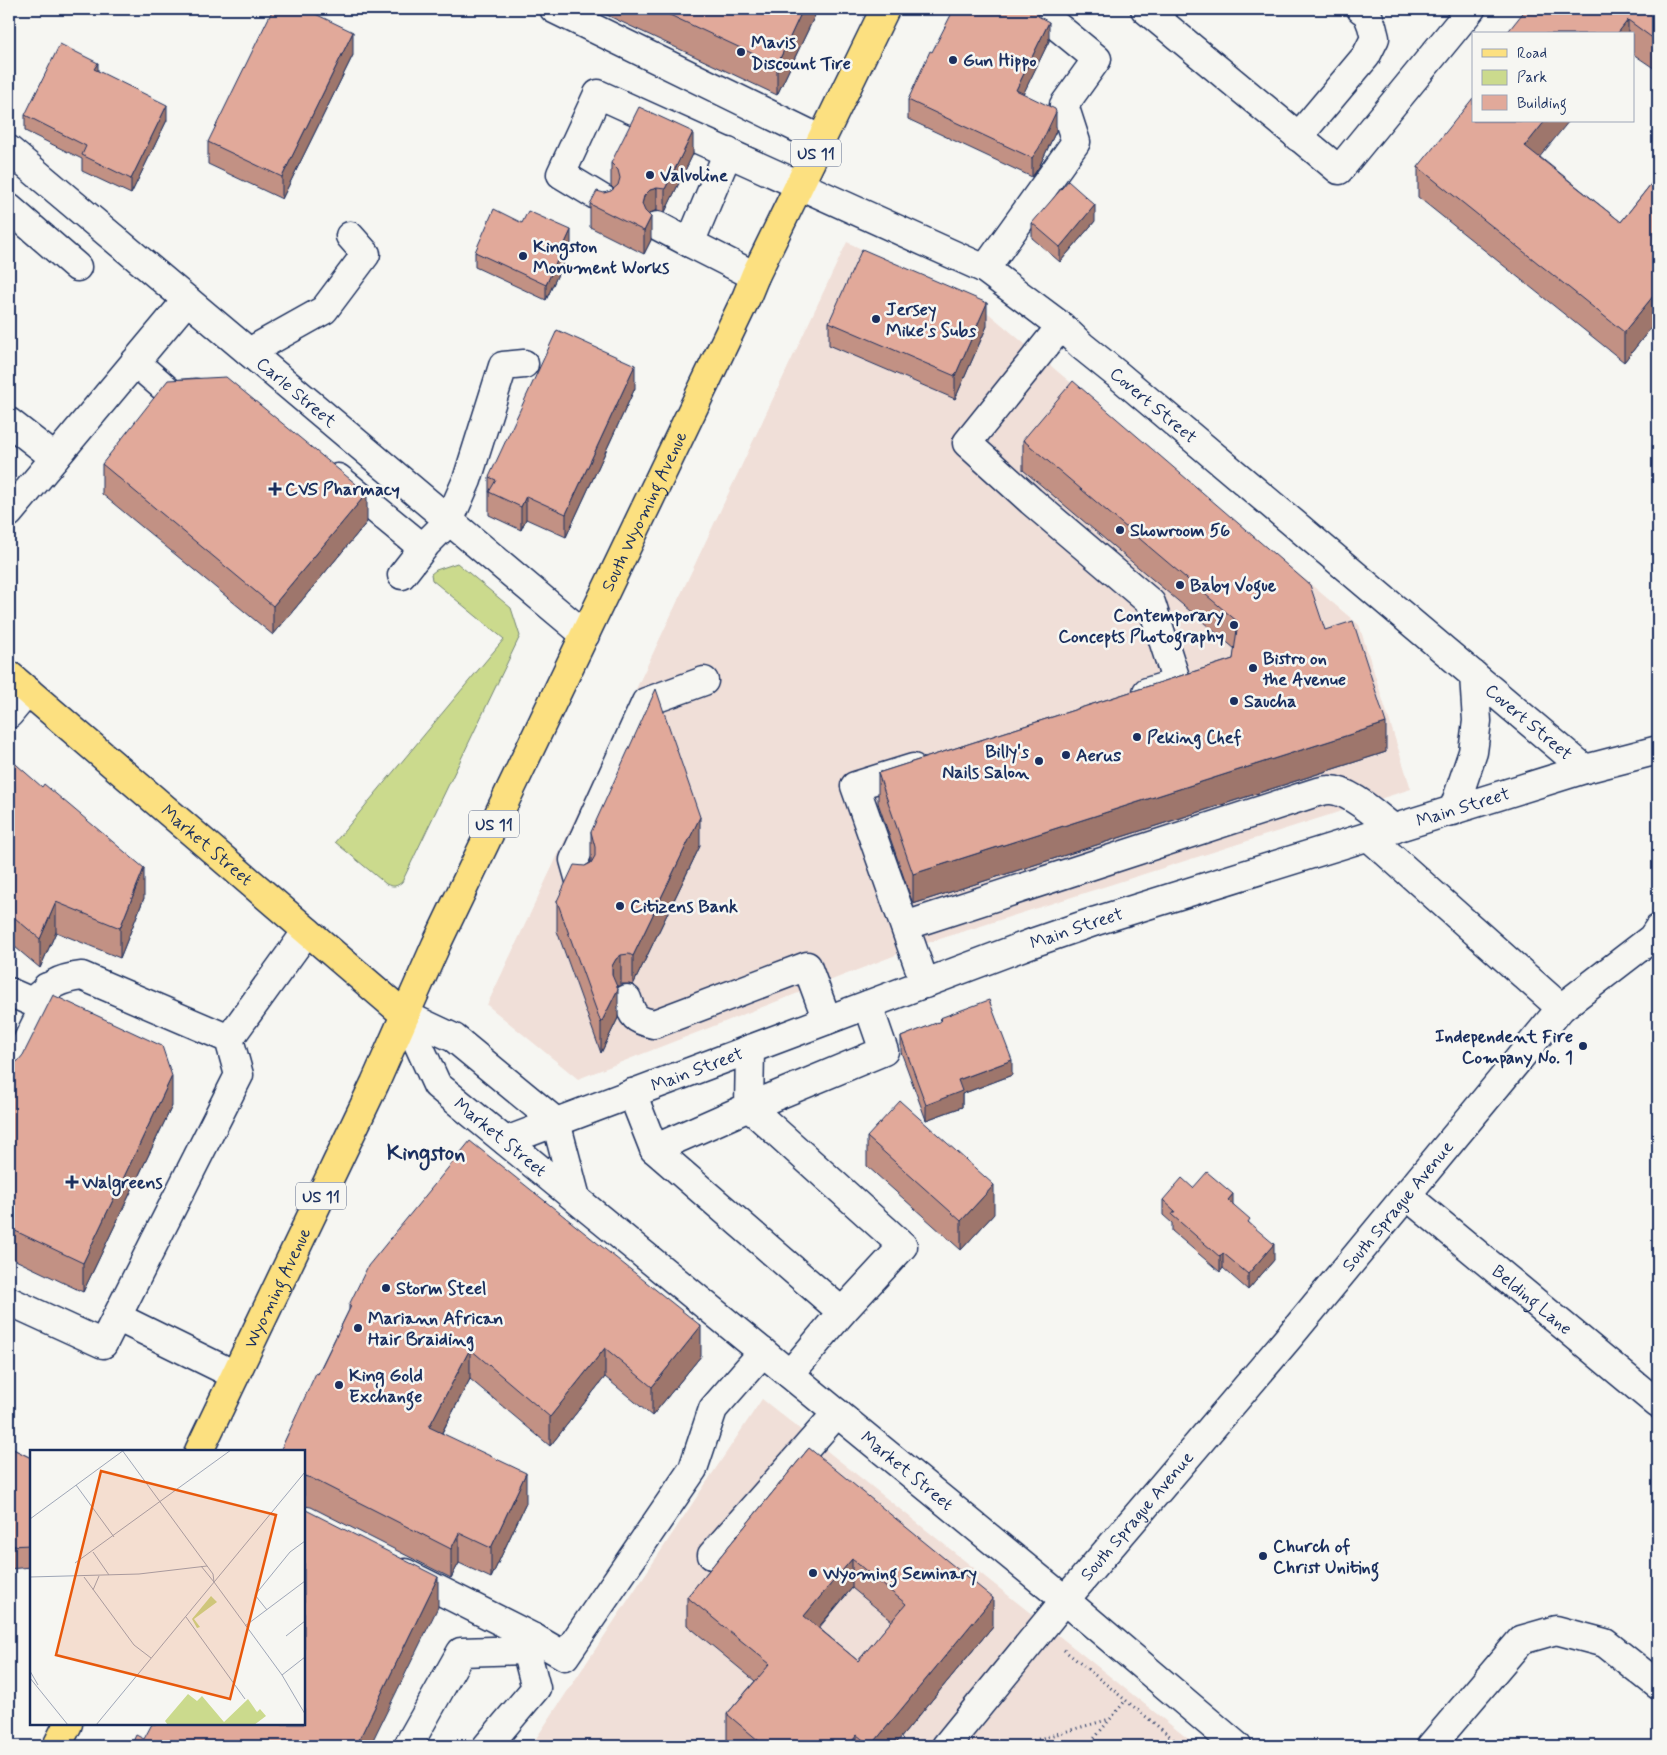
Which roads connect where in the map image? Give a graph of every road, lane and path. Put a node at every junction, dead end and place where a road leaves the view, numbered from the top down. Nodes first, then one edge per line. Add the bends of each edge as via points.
1 (554, 9) edge
2 (885, 9) edge
3 (1036, 9) edge
4 (1145, 9) edge
5 (1361, 9) edge
6 (1471, 9) edge
7 (1298, 137) junction
8 (822, 140) junction
9 (9, 150) edge
10 (728, 152) junction
11 (800, 185) junction
12 (604, 200) edge
13 (9, 208) edge
14 (658, 226) dead end
15 (9, 230) edge
16 (350, 236) dead end
17 (690, 243) junction
18 (986, 269) junction
19 (756, 276) junction
20 (187, 300) junction
21 (1061, 326) junction
22 (248, 352) junction
23 (135, 362) junction
24 (513, 365) dead end
25 (221, 391) edge
26 (9, 422) edge
27 (55, 458) junction
28 (316, 460) edge
29 (9, 512) edge
30 (449, 521) junction
31 (423, 548) junction
32 (402, 575) dead end
33 (585, 635) junction
34 (1474, 675) junction
35 (704, 681) dead end
36 (18, 683) edge
37 (1124, 699) edge
38 (9, 714) edge
39 (1658, 750) edge
40 (939, 760) edge
41 (1586, 769) junction
42 (1453, 811) junction
43 (1381, 833) junction
44 (580, 881) edge
45 (905, 926) junction
46 (1658, 929) edge
47 (307, 931) junction
48 (925, 984) junction
49 (29, 994) edge
50 (627, 999) dead end
51 (868, 1005) junction
52 (1561, 1008) junction
53 (405, 1015) junction
54 (828, 1020) junction
55 (229, 1039) junction
56 (9, 1045) edge
57 (750, 1049) junction
58 (9, 1078) edge
59 (632, 1093) junction
60 (749, 1107) junction
61 (556, 1122) junction
62 (506, 1140) junction
63 (654, 1149) junction
64 (1406, 1195) junction
65 (576, 1198) junction
66 (9, 1302) edge
67 (842, 1312) junction
68 (117, 1318) junction
69 (763, 1352) junction
70 (790, 1374) junction
71 (235, 1375) junction
72 (1658, 1404) edge
73 (837, 1412) junction
74 (199, 1450) edge
75 (712, 1555) dead end
76 (383, 1562) edge
77 (1065, 1600) junction
78 (530, 1644) junction
79 (1062, 1648) dead end
80 (1658, 1685) edge
81 (1126, 1700) junction
82 (1110, 1719) junction
83 (68, 1725) edge
84 (57, 1746) edge
85 (408, 1746) edge
86 (487, 1746) edge
87 (946, 1746) edge
88 (1014, 1746) edge
89 (1088, 1746) edge
90 (1182, 1746) edge
91 (1237, 1746) edge
92 (1431, 1746) edge

1 - 8 street
2 - 8 main road, South Wyoming Avenue / US 11
3 - 18 street via 1097,59 1064,105 1076,142
4 - 7 street
5 - 7 street via 1367,14 1375,38 1366,56
6 - 7 street via 1339,170
8 - 11 main road, South Wyoming Avenue / US 11
9 - 20 street, Carle Street
10 - 11 street, Covert Street
10 - 12 street, Covert Street via 598,94 562,174
10 - 17 street
11 - 18 street, Covert Street
11 - 19 main road, South Wyoming Avenue / US 11
13 - 15 street via 72,273
14 - 17 street
16 - 22 street via 366,254 324,310
17 - 19 street
18 - 21 street, Covert Street
19 - 33 main road, South Wyoming Avenue / US 11
20 - 22 street, Carle Street
20 - 23 street
21 - 34 street, Covert Street
21 - 37 street via 967,443 1151,603 1177,683
22 - 30 street, Carle Street
23 - 25 street via 173,395
23 - 27 street
24 - 30 street
26 - 27 street
27 - 29 street
28 - 31 street
30 - 31 street
30 - 33 street, Carle Street
31 - 32 street
33 - 53 main road, South Wyoming Avenue / US 11
34 - 41 street, Covert Street
34 - 42 street, Covert Street via 1477,721 1473,752
35 - 44 street via 646,702 574,860
36 - 38 street
36 - 47 main road, Market Street
39 - 41 street, Main Street
40 - 45 street via 855,786
41 - 42 street, Main Street
42 - 43 street, Main Street
43 - 45 street via 1352,798 1342,792 1314,793
43 - 48 street, Main Street via 1096,921
43 - 52 street
45 - 48 street
46 - 52 street, South Sprague Avenue via 1652,938
47 - 53 main road, Market Street
47 - 55 street
48 - 51 street, Main Street
49 - 55 street via 64,978 82,976
49 - 56 street
49 - 58 street via 42,1010
50 - 54 street via 633,1016 641,1022 654,1024 807,966
51 - 54 street, Main Street
51 - 60 street via 884,1051
52 - 64 street, South Sprague Avenue
53 - 61 street, Market Street via 454,1038
53 - 62 street, Market Street via 438,1085
53 - 71 main road, Wyoming Avenue / US 11
54 - 57 street, Main Street
55 - 68 street via 239,1075
57 - 59 street, Main Street
57 - 60 street
59 - 61 street, Main Street
59 - 63 street
60 - 63 street
60 - 67 street via 903,1246
61 - 62 street, Main Street
61 - 65 street, Market Street
62 - 65 street, Market Street
63 - 67 street
64 - 72 street, Belding Lane
64 - 77 street, South Sprague Avenue
65 - 69 street, Market Street
66 - 68 street via 103,1344
67 - 70 street
68 - 71 street
69 - 70 street, Market Street
69 - 78 street via 713,1408 693,1469 565,1656
70 - 73 street, Market Street
71 - 74 main road, Wyoming Avenue / US 11
73 - 75 street
73 - 77 street, Market Street
76 - 78 street
77 - 87 street, South Sprague Avenue
77 - 91 street, Market Street
78 - 85 street via 461,1652
78 - 86 street via 536,1688
79 - 81 path
80 - 92 street via 1605,1643 1556,1630 1521,1640
81 - 82 path
81 - 90 path
82 - 88 path
82 - 89 path
83 - 84 main road

